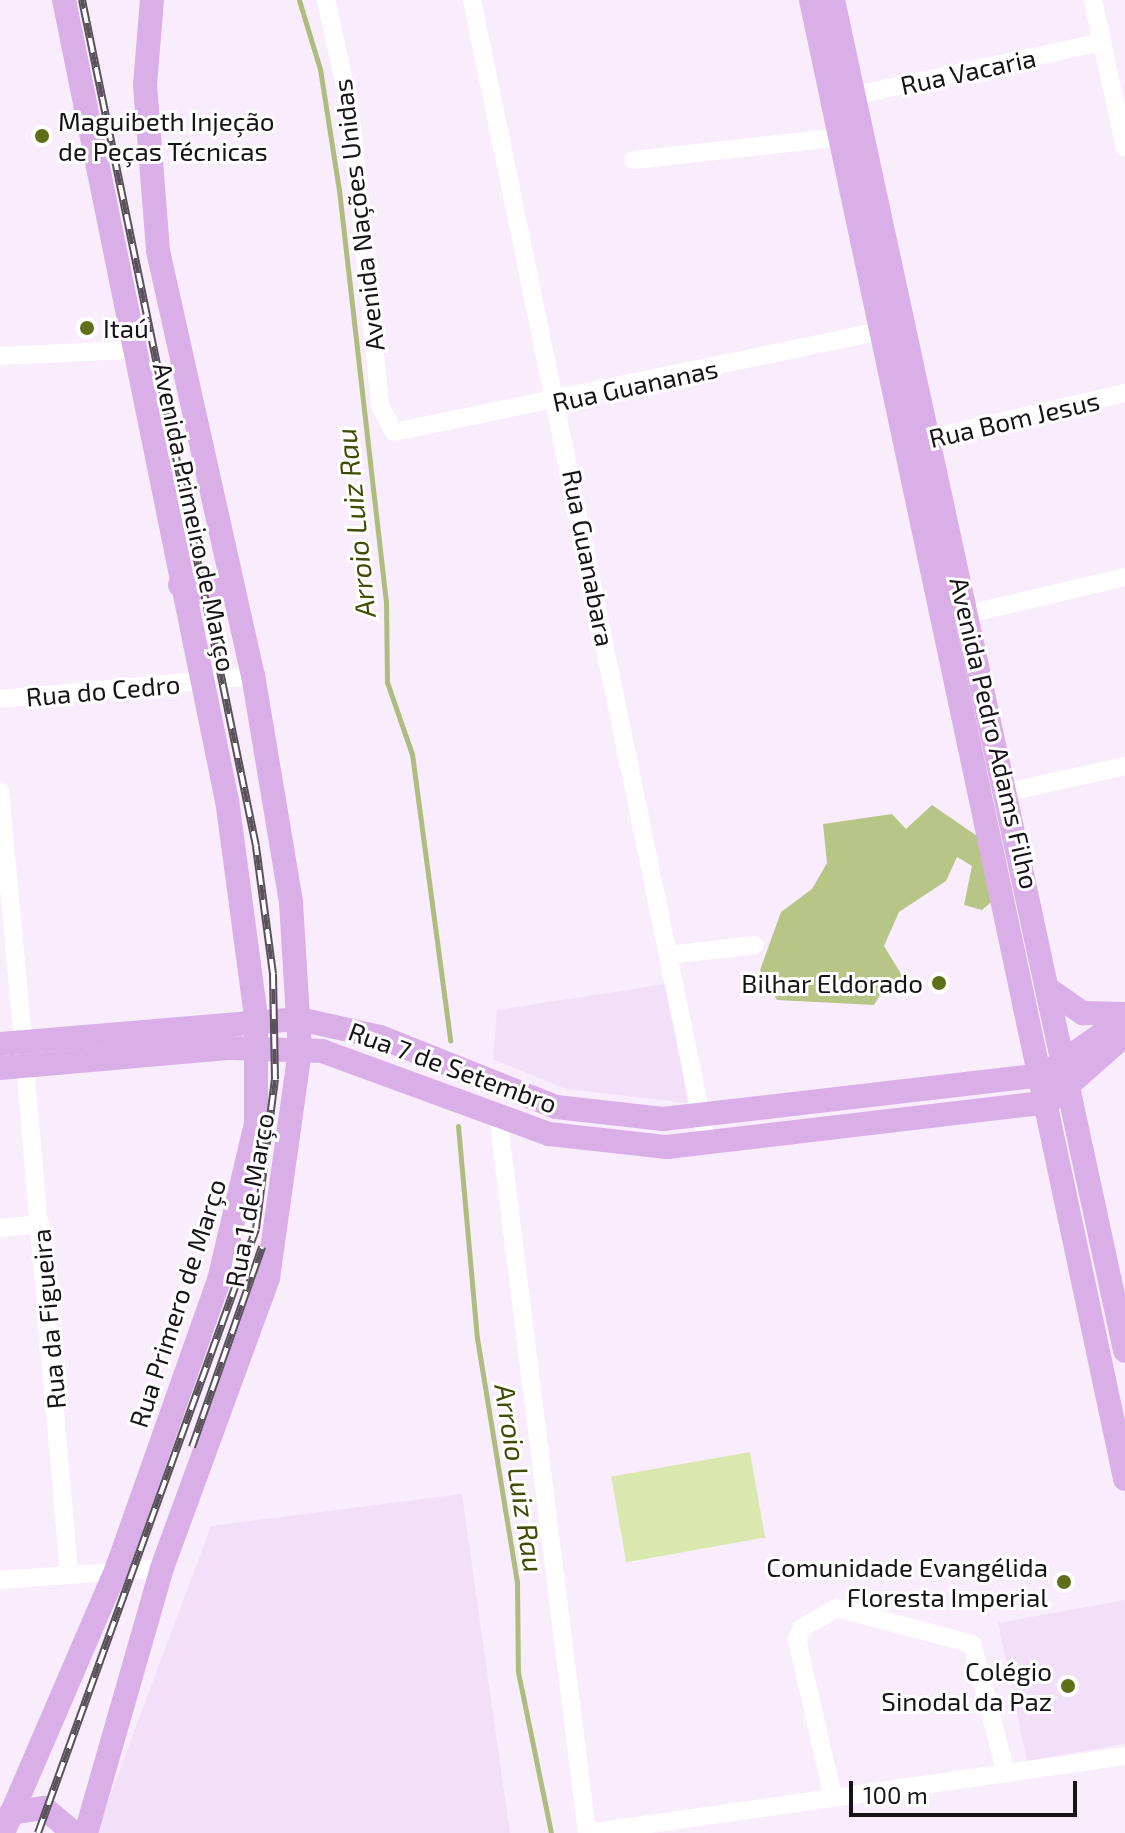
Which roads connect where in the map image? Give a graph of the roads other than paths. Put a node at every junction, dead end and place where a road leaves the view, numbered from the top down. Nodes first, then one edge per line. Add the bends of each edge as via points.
1 (64, 0) edge
2 (152, 0) edge
3 (326, 0) edge
4 (472, 0) edge
5 (811, 0) edge
6 (833, 0) edge
7 (1093, 0) edge
8 (1102, 42) junction
9 (844, 98) junction
10 (841, 137) junction
11 (1125, 148) edge
12 (634, 160) dead end
13 (880, 331) junction
14 (130, 350) junction
15 (0, 356) edge
16 (1125, 393) edge
17 (556, 402) junction
18 (391, 429) joint
19 (927, 440) junction
20 (902, 444) junction
21 (230, 576) junction
22 (1125, 577) edge
23 (180, 585) junction
24 (965, 615) junction
25 (940, 621) junction
26 (253, 676) junction
27 (203, 680) junction
28 (0, 699) edge
29 (1125, 766) edge
30 (0, 791) edge
31 (1005, 793) junction
32 (980, 798) junction
33 (4, 867) edge
34 (754, 945) dead end
35 (669, 955) junction
36 (1051, 991) junction
37 (1125, 1016) edge
38 (256, 1017) junction
39 (299, 1019) junction
40 (1125, 1035) edge
41 (257, 1047) junction
42 (16, 1050) edge
43 (300, 1050) junction
44 (1067, 1062) junction
45 (0, 1068) edge
46 (1043, 1075) junction
47 (1072, 1087) junction
48 (1049, 1102) junction
49 (498, 1116) junction
50 (701, 1118) junction
51 (707, 1145) junction
52 (41, 1224) junction
53 (0, 1228) edge
54 (1125, 1351) edge
55 (1125, 1479) edge
56 (117, 1568) junction
57 (162, 1568) junction
58 (69, 1573) junction
59 (0, 1580) edge
60 (1125, 1756) edge
61 (1006, 1773) junction
62 (833, 1797) junction
63 (7, 1823) edge
64 (74, 1833) edge
65 (86, 1833) edge
66 (587, 1833) edge

1 - 14 main road, Avenida Primeiro de Março
2 - 21 main road, Avenida Primeiro de Março via 145,85 158,250
3 - 18 street, Avenida Nações Unidas via 350,109 380,405
4 - 17 street, Rua Guanabara
5 - 9 main road, Avenida Pedro Adams Filho
6 - 9 main road, Avenida Pedro Adams Filho
7 - 8 street
8 - 9 street, Rua Vacaria
8 - 11 street
9 - 10 main road, Avenida Pedro Adams Filho
9 - 19 main road, Avenida Pedro Adams Filho
10 - 12 street
10 - 13 main road, Avenida Pedro Adams Filho
13 - 17 street, Rua Guananas
13 - 20 main road, Avenida Pedro Adams Filho
14 - 15 street
14 - 23 main road, Avenida Primeiro de Março
16 - 19 street, Rua Bom Jesus
17 - 18 street, Rua Guananas via 409,432
17 - 35 street, Rua Guanabara
19 - 20 street, Rua Bom Jesus
19 - 24 main road, Avenida Pedro Adams Filho
20 - 25 main road, Avenida Pedro Adams Filho
21 - 23 main road via 210,595
21 - 26 main road, Avenida Primeiro de Março
22 - 24 street
23 - 27 main road, Avenida Primeiro de Março
24 - 25 street
24 - 31 main road, Avenida Pedro Adams Filho
25 - 32 main road, Avenida Pedro Adams Filho
26 - 27 street, Rua do Cedro
26 - 39 main road, Avenida Primeiro de Março via 291,902
27 - 28 street, Rua do Cedro
27 - 38 main road, Avenida Primeiro de Março
29 - 31 street
30 - 33 street, Rua da Figueira
31 - 32 street
31 - 36 main road, Avenida Pedro Adams Filho
32 - 46 main road, Avenida Pedro Adams Filho
33 - 42 street, Rua da Figueira
34 - 35 street
35 - 50 street, Rua Guanabara
36 - 37 main road via 1083,1013
36 - 44 main road, Avenida Pedro Adams Filho
37 - 44 main road, Rua 7 de Setembro
38 - 39 main road, Rua 7 de Setembro
38 - 41 main road, Avenida Primeiro de Março
38 - 42 main road, Rua 7 de Setembro
39 - 43 main road, Avenida Primeiro de Março
39 - 50 main road, Rua 7 de Setembro via 380,1037 556,1107 615,1119
40 - 47 main road, Rua 7 de Setembro
41 - 42 main road, Rua 7 de Setembro
41 - 43 main road, Rua 7 de Setembro
41 - 56 main road, Rua Primero de Março via 256,1124 243,1204
42 - 45 main road, Rua 7 de Setembro
42 - 52 street, Rua da Figueira
43 - 49 main road, Rua 7 de Setembro via 341,1054
43 - 57 main road, Rua 1 de Março via 268,1278
44 - 46 main road, Rua 7 de Setembro
44 - 47 main road, Avenida Pedro Adams Filho
46 - 48 main road, Avenida Pedro Adams Filho
46 - 50 main road, Rua 7 de Setembro
47 - 48 main road, Rua 7 de Setembro
47 - 54 main road, Avenida Pedro Adams Filho
48 - 51 main road, Rua 7 de Setembro
48 - 55 main road, Avenida Pedro Adams Filho
49 - 51 main road, Rua 7 de Setembro via 613,1145
49 - 66 street
50 - 51 street, Rua Guanabara
52 - 53 street
52 - 58 street, Rua da Figueira
56 - 57 street
56 - 58 street
56 - 63 main road
57 - 65 main road
58 - 59 street
60 - 61 street
61 - 62 street
61 - 62 street via 972,1644 837,1608 802,1628 797,1640
62 - 66 street
63 - 64 main road via 44,1808

